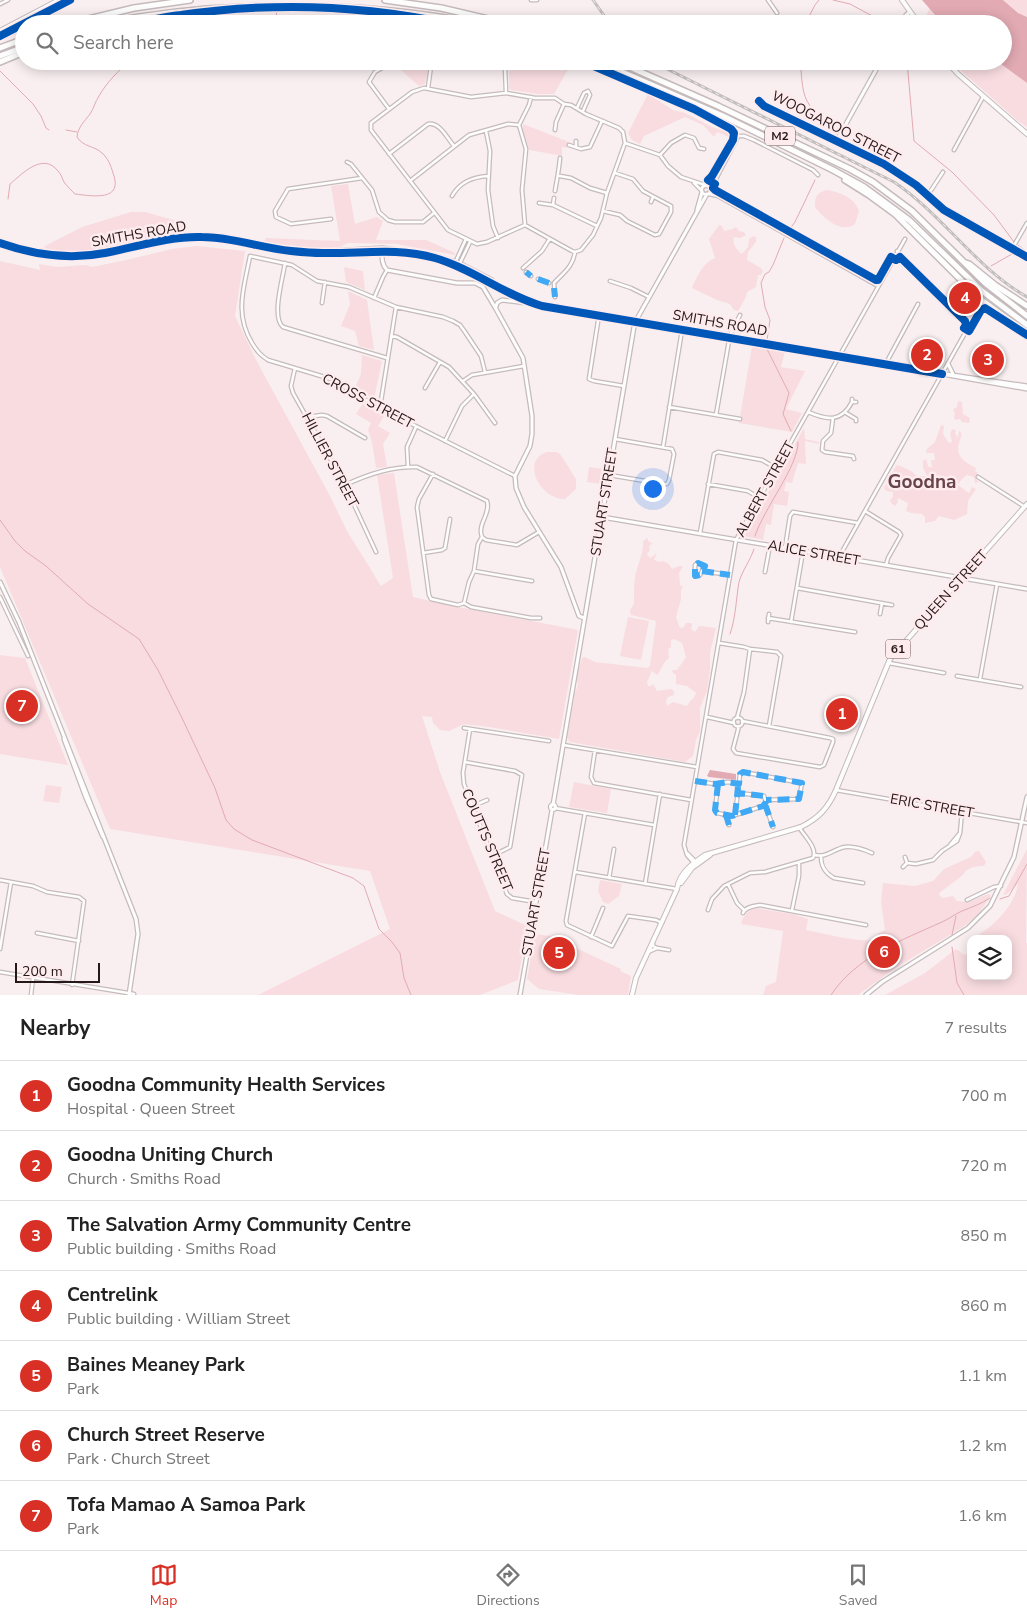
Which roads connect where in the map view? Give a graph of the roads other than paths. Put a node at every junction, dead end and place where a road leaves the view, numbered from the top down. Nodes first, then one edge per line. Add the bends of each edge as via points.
1 (8, 0) edge
2 (59, 0) edge
3 (70, 0) edge
4 (190, 0) edge
5 (385, 0) edge
6 (531, 0) edge
7 (538, 0) edge
8 (768, 0) edge
9 (902, 0) edge
10 (0, 4) edge
11 (910, 12) junction
12 (777, 13) dead end
13 (30, 15) edge
14 (41, 15) edge
15 (103, 15) edge
16 (146, 15) edge
17 (437, 15) edge
18 (473, 15) edge
19 (906, 15) edge
20 (912, 15) edge
21 (15, 22) edge
22 (15, 28) edge
23 (0, 30) edge
24 (0, 36) edge
25 (15, 42) edge
26 (0, 48) edge
27 (15, 50) edge
28 (0, 56) edge
29 (15, 56) edge
30 (0, 62) edge
31 (378, 70) edge
32 (430, 70) edge
33 (505, 70) edge
34 (618, 70) edge
35 (636, 70) edge
36 (876, 70) edge
37 (956, 70) edge
38 (428, 88) junction
39 (506, 93) junction
40 (984, 96) junction
41 (531, 97) junction
42 (759, 101) dead end
43 (564, 104) junction
44 (577, 108) junction
45 (390, 109) junction
46 (584, 111) junction
47 (602, 120) junction
48 (519, 125) junction
49 (486, 130) junction
50 (555, 130) dead end
51 (1027, 134) edge
52 (738, 136) joint
53 (837, 140) junction
54 (576, 141) dead end
55 (625, 143) junction
56 (569, 145) dead end
57 (454, 146) junction
58 (576, 148) junction
59 (704, 149) dead end
60 (954, 150) dead end
61 (389, 154) junction
62 (660, 155) junction
63 (560, 158) dead end
64 (346, 162) dead end
65 (722, 168) junction
66 (833, 170) junction
67 (943, 172) dead end
68 (615, 173) junction
69 (818, 175) dead end
70 (488, 176) junction
71 (560, 176) junction
72 (362, 178) junction
73 (410, 181) junction
74 (693, 182) junction
75 (705, 185) junction
76 (711, 188) junction
77 (555, 191) dead end
78 (607, 192) junction
79 (702, 192) junction
80 (708, 194) junction
81 (928, 195) junction
82 (452, 196) dead end
83 (718, 196) junction
84 (654, 197) junction
85 (554, 198) dead end
86 (651, 202) dead end
87 (538, 203) dead end
88 (553, 205) junction
89 (603, 211) junction
90 (434, 213) junction
91 (696, 213) junction
92 (331, 219) dead end
93 (636, 219) dead end
94 (1027, 222) edge
95 (525, 225) junction
96 (634, 225) junction
97 (596, 226) junction
98 (498, 238) junction
99 (466, 239) junction
100 (904, 239) dead end
101 (549, 240) junction
102 (470, 242) junction
103 (0, 243) edge
104 (382, 249) junction
105 (1012, 249) junction
106 (898, 251) junction
107 (575, 252) junction
108 (1027, 257) edge
109 (285, 263) junction
110 (964, 263) junction
111 (457, 264) junction
112 (523, 268) dead end
113 (388, 270) junction
114 (526, 272) dead end
115 (532, 276) dead end
116 (538, 279) dead end
117 (610, 281) dead end
118 (326, 282) junction
119 (549, 283) dead end
120 (878, 286) junction
121 (555, 297) dead end
122 (649, 297) junction
123 (374, 298) junction
124 (980, 298) junction
125 (322, 303) dead end
126 (530, 303) junction
127 (918, 304) dead end
128 (988, 305) junction
129 (1027, 306) edge
130 (396, 307) junction
131 (496, 309) junction
132 (978, 310) junction
133 (740, 315) dead end
134 (599, 316) junction
135 (1027, 316) edge
136 (636, 322) junction
137 (970, 323) junction
138 (1027, 325) edge
139 (682, 330) junction
140 (1027, 332) edge
141 (391, 336) junction
142 (729, 338) junction
143 (839, 357) junction
144 (387, 358) junction
145 (440, 362) junction
146 (948, 364) junction
147 (885, 365) junction
148 (524, 366) junction
149 (295, 368) junction
150 (485, 372) junction
151 (942, 374) junction
152 (954, 374) junction
153 (463, 381) junction
154 (624, 386) junction
155 (426, 388) dead end
156 (1027, 388) edge
157 (474, 394) junction
158 (854, 401) dead end
159 (669, 407) junction
160 (378, 408) junction
161 (808, 412) junction
162 (846, 413) junction
163 (716, 415) junction
164 (307, 418) junction
165 (833, 418) junction
166 (740, 419) dead end
167 (857, 419) dead end
168 (495, 423) dead end
169 (416, 427) junction
170 (365, 438) dead end
171 (615, 438) junction
172 (445, 441) junction
173 (662, 447) junction
174 (854, 456) dead end
175 (408, 467) junction
176 (776, 468) junction
177 (432, 474) junction
178 (608, 475) junction
179 (515, 476) junction
180 (978, 477) dead end
181 (708, 484) junction
182 (345, 485) junction
183 (759, 498) junction
184 (1026, 506) edge
185 (865, 511) junction
186 (602, 516) junction
187 (450, 519) dead end
188 (858, 523) junction
189 (539, 532) junction
190 (700, 533) junction
191 (482, 537) junction
192 (736, 540) junction
193 (770, 545) junction
194 (784, 548) junction
195 (803, 551) junction
196 (376, 552) dead end
197 (423, 553) junction
198 (841, 557) junction
199 (886, 565) junction
200 (968, 570) junction
201 (474, 571) junction
202 (702, 571) junction
203 (765, 572) dead end
204 (730, 575) junction
205 (950, 576) junction
206 (962, 578) junction
207 (972, 580) junction
208 (532, 581) dead end
209 (0, 582) edge
210 (997, 584) junction
211 (954, 586) junction
212 (797, 588) junction
213 (1027, 589) edge
214 (0, 597) edge
215 (464, 603) junction
216 (882, 603) junction
217 (892, 604) dead end
218 (880, 614) dead end
219 (540, 618) dead end
220 (584, 618) junction
221 (768, 618) dead end
222 (19, 622) junction
223 (792, 622) junction
224 (13, 625) junction
225 (854, 632) dead end
226 (720, 643) junction
227 (750, 649) junction
228 (28, 656) dead end
229 (887, 663) junction
230 (944, 673) dead end
231 (957, 676) dead end
232 (980, 679) junction
233 (1021, 687) dead end
234 (707, 717) junction
235 (738, 722) junction
236 (769, 726) junction
237 (464, 728) dead end
238 (470, 729) junction
239 (549, 741) dead end
240 (563, 744) junction
241 (595, 750) junction
242 (464, 762) junction
243 (697, 767) junction
244 (695, 781) junction
245 (718, 784) junction
246 (739, 784) junction
247 (836, 790) junction
248 (738, 793) junction
249 (660, 794) junction
250 (1027, 797) edge
251 (487, 800) dead end
252 (692, 800) junction
253 (766, 800) junction
254 (765, 804) junction
255 (473, 806) junction
256 (554, 808) junction
257 (962, 812) junction
258 (585, 813) junction
259 (726, 815) junction
260 (735, 815) junction
261 (1021, 822) junction
262 (1027, 823) edge
263 (654, 825) junction
264 (729, 825) dead end
265 (773, 827) dead end
266 (799, 827) junction
267 (614, 849) dead end
268 (872, 853) dead end
269 (815, 855) junction
270 (492, 856) junction
271 (821, 856) junction
272 (905, 857) dead end
273 (799, 862) junction
274 (696, 863) junction
275 (907, 863) junction
276 (903, 867) dead end
277 (574, 872) junction
278 (609, 878) junction
279 (0, 880) edge
280 (11, 882) junction
281 (863, 883) dead end
282 (645, 884) junction
283 (728, 884) junction
284 (1001, 886) junction
285 (677, 889) junction
286 (967, 900) dead end
287 (536, 902) junction
288 (603, 908) dead end
289 (708, 910) dead end
290 (792, 910) junction
291 (662, 923) junction
292 (866, 924) dead end
293 (37, 933) dead end
294 (591, 937) junction
295 (79, 940) junction
296 (653, 942) junction
297 (657, 948) junction
298 (0, 949) edge
299 (669, 950) dead end
300 (648, 952) junction
301 (0, 972) edge
302 (33, 978) junction
303 (72, 984) junction
304 (129, 994) edge
305 (134, 994) edge
306 (30, 995) edge
307 (520, 995) edge
308 (632, 995) edge
309 (866, 995) edge

1 - 10 street
2 - 13 main road
3 - 14 main road
4 - 15 highway
5 - 18 highway
6 - 7 street
8 - 12 street
9 - 11 main road
11 - 19 street
11 - 20 main road
16 - 17 highway via 267,4 321,3 377,6
21 - 23 main road
22 - 24 main road
25 - 26 highway
27 - 28 highway
29 - 30 highway
31 - 45 street via 370,82
32 - 38 street
33 - 39 street
34 - 66 highway, M2
35 - 110 highway, M2 via 873,182 912,211
36 - 53 street
37 - 40 main road
38 - 39 street via 471,97
38 - 45 street via 412,92
39 - 41 street
40 - 51 main road
40 - 60 street
41 - 43 street via 555,98
41 - 48 street
42 - 53 street, WOOGAROO STREET
43 - 44 street
43 - 50 street
44 - 46 street
44 - 46 street via 584,93 588,92 590,95
45 - 61 street via 370,126
46 - 47 street
47 - 55 street via 623,132
47 - 58 street via 590,147
48 - 49 street via 508,124
48 - 95 street via 526,149 522,190
49 - 57 street via 470,135
49 - 70 street via 490,151
52 - 65 street
52 - 69 street via 754,140
53 - 81 street, WOOGAROO STREET via 893,169
54 - 58 street
55 - 62 street
55 - 68 street
56 - 58 street
57 - 61 street via 432,123
57 - 73 street
59 - 62 street via 699,148 694,138 686,135 671,143
61 - 73 street
62 - 74 street via 681,177
63 - 71 street
64 - 72 street
65 - 75 street
65 - 76 street
66 - 124 highway via 895,214
66 - 138 highway, M2 via 897,210 982,291
67 - 81 street
68 - 78 street
68 - 84 street via 633,179 643,191
70 - 82 street via 469,179
70 - 98 street via 491,213
71 - 77 street
71 - 78 street
72 - 90 street via 372,190 379,212 388,220 423,222
72 - 92 street via 288,189 275,211 276,217 291,224
73 - 90 street
74 - 75 street
74 - 79 street
75 - 76 street
75 - 79 street, STUART STREET
76 - 80 street, STUART STREET
76 - 83 street
78 - 89 street
79 - 80 street
79 - 91 street, STUART STREET
80 - 83 street
80 - 91 street, STUART STREET
81 - 105 street, WOOGAROO STREET via 952,215
83 - 120 street
84 - 86 street
84 - 96 street via 672,208 658,235
85 - 88 street
87 - 88 street
88 - 97 street
89 - 96 street via 620,215
89 - 97 street
90 - 99 street via 448,230
91 - 122 street, STUART STREET
93 - 96 street
94 - 105 street
95 - 98 street
95 - 101 street
97 - 107 street via 594,235 581,250
98 - 102 street via 480,244
99 - 102 street
99 - 111 street
100 - 106 street, ALBERT STREET
101 - 107 street
101 - 112 street via 542,252
102 - 111 street
103 - 104 street, SMITHS ROAD via 39,254 72,256 104,254 164,239 202,237 289,251
104 - 111 street, SMITHS ROAD
104 - 113 street via 383,267
105 - 108 street, WOOGAROO STREET
106 - 120 street, ALBERT STREET
106 - 137 street
107 - 121 street via 573,262 554,283
109 - 118 street via 292,264 317,281
109 - 144 street via 277,314 279,324
109 - 149 street, CROSS STREET via 250,256 241,318 259,355
110 - 129 highway via 970,264
110 - 135 highway, M2
111 - 126 street, SMITHS ROAD
113 - 123 street
113 - 131 street via 457,283 475,283 486,291
114 - 115 street
116 - 119 street
117 - 122 street
118 - 123 street via 349,287
118 - 125 street
120 - 143 street, ALBERT STREET
122 - 136 street, STUART STREET
123 - 130 street
124 - 128 main road
124 - 132 street
126 - 131 street via 502,300
126 - 134 street, SMITHS ROAD
127 - 147 street
128 - 132 street
128 - 140 main road
130 - 141 street
130 - 150 street via 443,317 460,325 481,356
131 - 148 street via 521,352
132 - 137 street
133 - 142 street
134 - 136 street, SMITHS ROAD
134 - 154 street via 588,377
136 - 139 street, SMITHS ROAD
136 - 154 street, STUART STREET
137 - 146 street
139 - 142 street, SMITHS ROAD
139 - 159 street
141 - 144 street
141 - 145 street
142 - 143 street, SMITHS ROAD
142 - 163 street
143 - 147 street, SMITHS ROAD
143 - 161 street, ALBERT STREET
144 - 160 street
145 - 153 street
145 - 155 street
146 - 151 street
146 - 152 street
147 - 151 street, SMITHS ROAD
148 - 150 street
148 - 179 street via 532,438
149 - 160 street, CROSS STREET via 331,379
149 - 164 street, HILLIER STREET via 291,386
150 - 153 street via 470,375
151 - 152 street, SMITHS ROAD
151 - 156 street, SMITHS ROAD
151 - 185 street
152 - 156 street, SMITHS ROAD
153 - 157 street
154 - 171 street, STUART STREET
157 - 168 street
157 - 172 street via 462,406
158 - 162 street
159 - 163 street
159 - 173 street
160 - 169 street, CROSS STREET
161 - 165 street
161 - 176 street, ALBERT STREET
162 - 165 street
162 - 167 street
163 - 166 street
164 - 170 street via 326,416
164 - 182 street, HILLIER STREET
165 - 174 street via 831,433 823,441 822,450
169 - 172 street, CROSS STREET
169 - 175 street via 406,447
171 - 173 street
171 - 178 street, STUART STREET
172 - 179 street, CROSS STREET
173 - 178 street via 674,451 667,484
175 - 177 street via 417,467
175 - 182 street via 372,472
176 - 181 street via 762,460 718,452 712,457
176 - 183 street, ALBERT STREET
177 - 191 street via 488,501
177 - 197 street via 417,507
178 - 186 street, STUART STREET
179 - 189 street via 521,502
180 - 184 street
181 - 183 street via 748,491
181 - 190 street
182 - 196 street, HILLIER STREET
183 - 192 street, ALBERT STREET
184 - 200 main road, QUEEN STREET / 61
185 - 188 street
185 - 199 street via 901,535
186 - 190 street, ALICE STREET
186 - 220 street, STUART STREET
187 - 197 street via 445,548
188 - 194 street via 793,512
188 - 198 street
189 - 191 street via 518,544
189 - 220 street via 561,566 579,616
190 - 192 street, ALICE STREET
191 - 201 street
192 - 193 street, ALICE STREET
192 - 204 street, ALBERT STREET
193 - 194 street, ALICE STREET
193 - 203 street
194 - 195 street, ALICE STREET
195 - 198 street, ALICE STREET
195 - 212 street
197 - 215 street via 431,599 458,605
198 - 199 street, ALICE STREET
199 - 205 street, ALICE STREET
200 - 206 main road, QUEEN STREET / 61
200 - 207 street
201 - 208 street
201 - 215 street
202 - 202 street via 697,576 694,574 696,564 705,565
202 - 204 street
204 - 226 street, ALBERT STREET
205 - 206 street, ALICE STREET
205 - 211 street
206 - 207 street, ALICE STREET
206 - 211 main road, QUEEN STREET / 61
207 - 210 street, ALICE STREET
209 - 222 street
210 - 213 street, ALICE STREET
210 - 232 street
211 - 229 main road, QUEEN STREET / 61
212 - 216 street
212 - 223 street
214 - 224 street
215 - 219 street via 479,609
216 - 217 street
216 - 218 street
220 - 240 street, STUART STREET
221 - 223 street
222 - 224 street
222 - 304 street via 138,924
223 - 225 street
224 - 228 street
226 - 227 street
226 - 234 street, ALBERT STREET
227 - 235 street
227 - 236 street via 778,652 781,656
229 - 230 street
229 - 247 main road, QUEEN STREET / 61
231 - 232 street
232 - 233 street
234 - 235 street
234 - 243 street, ALBERT STREET
235 - 236 street
235 - 236 street via 733,749 736,753 820,768 824,765 833,739
237 - 238 street
238 - 239 street
238 - 242 street, COUTTS STREET
240 - 241 street
240 - 256 street, STUART STREET
241 - 243 street
241 - 249 street via 591,778 594,783
242 - 255 street, COUTTS STREET via 463,779
242 - 270 street via 515,771 522,776 510,847
243 - 244 street, ALBERT STREET
244 - 245 street
244 - 252 street, ALBERT STREET
245 - 246 street
245 - 259 street via 715,810
246 - 248 street
246 - 253 street via 743,772 802,784 798,800
247 - 257 street, ERIC STREET
247 - 266 main road, QUEEN STREET / 61 via 825,810
248 - 253 street via 764,796
248 - 260 street
249 - 252 street
249 - 263 street
250 - 261 street
251 - 255 street
252 - 274 street, ALBERT STREET via 684,845
253 - 254 street
254 - 260 street
254 - 265 street
255 - 270 street, COUTTS STREET
256 - 258 street
256 - 287 street, STUART STREET
257 - 261 street, ERIC STREET
257 - 275 street via 960,833 949,846 933,860
258 - 263 street
258 - 277 street
259 - 260 street
259 - 264 street
261 - 262 street, ERIC STREET
261 - 284 street via 1014,857
263 - 282 street
266 - 269 street
266 - 274 main road, QUEEN STREET / 61 via 736,846
267 - 278 street
268 - 271 street via 845,847
269 - 271 street
269 - 273 street via 810,860
270 - 287 street, COUTTS STREET via 509,896
271 - 281 street via 823,869 830,876
272 - 275 street
273 - 283 street via 750,873
273 - 290 street
274 - 285 main road, QUEEN STREET / 61 via 683,874
275 - 276 street
277 - 278 street
277 - 294 street via 566,921 570,927
278 - 282 street
279 - 280 street
280 - 295 street via 83,899 85,905
280 - 298 street
282 - 285 street
283 - 289 street via 715,894
283 - 290 street via 743,912 760,905
284 - 286 street
284 - 309 street via 975,923
285 - 291 main road, QUEEN STREET / 61
287 - 307 street, STUART STREET
288 - 294 street
290 - 292 street
291 - 294 street via 628,916 612,946
291 - 296 main road, 61
293 - 295 street
295 - 303 street
296 - 297 street
296 - 300 main road, 61
297 - 299 street
297 - 300 street
300 - 308 main road, 61
301 - 302 street
302 - 303 street
302 - 306 street
303 - 304 street
304 - 305 street

